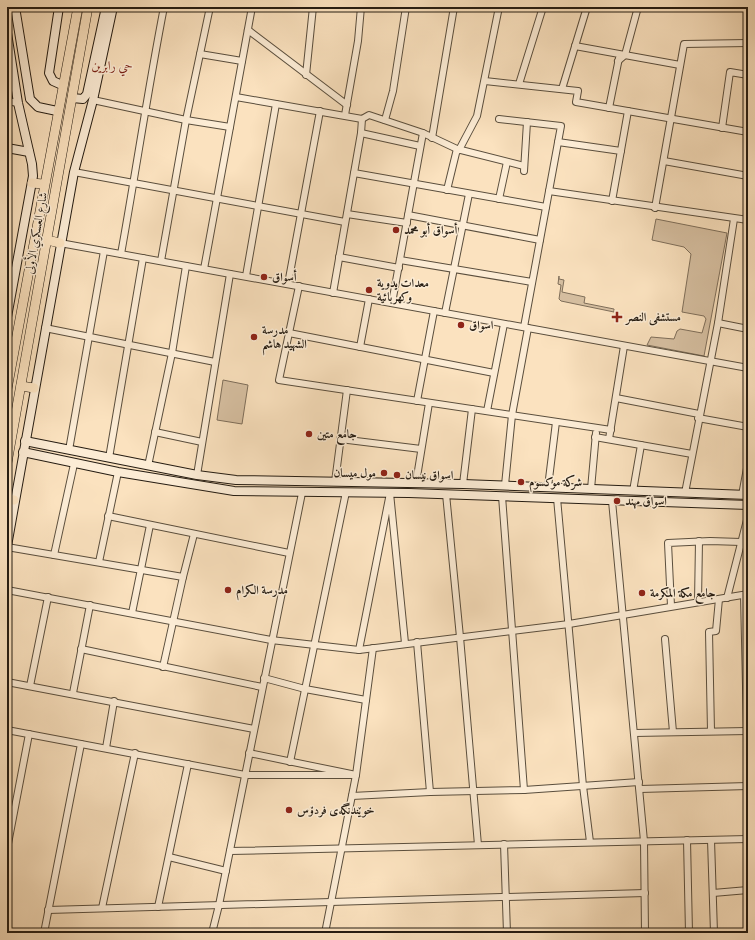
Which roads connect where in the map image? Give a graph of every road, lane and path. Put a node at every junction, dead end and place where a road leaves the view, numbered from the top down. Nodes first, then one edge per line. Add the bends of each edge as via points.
1 (15, 7) edge
2 (58, 7) edge
3 (78, 7) edge
4 (88, 7) edge
5 (106, 7) edge
6 (113, 7) edge
7 (164, 7) edge
8 (210, 7) edge
9 (252, 7) edge
10 (313, 7) edge
11 (361, 7) edge
12 (406, 7) edge
13 (454, 7) edge
14 (499, 7) edge
15 (543, 7) edge
16 (586, 7) edge
17 (638, 7) edge
18 (748, 7) edge
19 (748, 10) edge
20 (248, 30) junction
21 (7, 33) edge
22 (21, 43) junction
23 (748, 43) edge
24 (9, 45) junction
25 (575, 46) junction
26 (200, 54) junction
27 (622, 54) junction
28 (9, 60) edge
29 (242, 61) junction
30 (680, 65) junction
31 (306, 75) junction
32 (748, 75) edge
33 (485, 81) junction
34 (519, 84) junction
35 (62, 85) junction
36 (562, 89) junction
37 (236, 97) junction
38 (72, 98) junction
39 (93, 100) junction
40 (7, 101) edge
41 (18, 103) junction
42 (276, 104) junction
43 (347, 105) junction
44 (609, 108) junction
45 (57, 111) junction
46 (145, 111) junction
47 (320, 111) junction
48 (628, 112) junction
49 (345, 115) junction
50 (362, 119) junction
51 (499, 119) dead end
52 (671, 119) junction
53 (186, 120) junction
54 (385, 120) junction
55 (527, 122) junction
56 (230, 127) junction
57 (722, 128) junction
58 (748, 132) edge
59 (361, 133) junction
60 (423, 134) junction
61 (432, 138) junction
62 (558, 142) junction
63 (420, 146) junction
64 (7, 148) edge
65 (458, 150) junction
66 (621, 151) junction
67 (29, 152) junction
68 (664, 161) junction
69 (507, 162) junction
70 (74, 172) junction
71 (354, 173) junction
72 (748, 176) edge
73 (134, 182) junction
74 (32, 183) junction
75 (43, 184) junction
76 (414, 184) junction
77 (174, 189) junction
78 (447, 190) junction
79 (549, 191) junction
80 (469, 194) junction
81 (218, 197) junction
82 (499, 199) junction
83 (612, 201) junction
84 (259, 206) junction
85 (546, 207) junction
86 (655, 208) junction
87 (302, 214) junction
88 (347, 214) junction
89 (408, 215) junction
90 (734, 219) junction
91 (748, 220) edge
92 (345, 222) junction
93 (407, 223) junction
94 (463, 225) junction
95 (47, 240) junction
96 (540, 240) junction
97 (60, 243) junction
98 (104, 250) junction
99 (121, 254) junction
100 (339, 257) junction
101 (143, 258) junction
102 (400, 260) junction
103 (161, 261) junction
104 (186, 266) junction
105 (399, 268) junction
106 (204, 269) junction
107 (454, 269) junction
108 (230, 274) junction
109 (11, 276) edge
110 (246, 276) junction
111 (532, 282) junction
112 (288, 284) junction
113 (299, 286) junction
114 (333, 292) junction
115 (369, 299) junction
116 (392, 303) junction
117 (434, 311) junction
118 (445, 313) junction
119 (7, 317) edge
120 (718, 323) junction
121 (504, 324) junction
122 (45, 328) junction
123 (526, 328) junction
124 (748, 329) edge
125 (289, 333) junction
126 (88, 336) junction
127 (129, 345) junction
128 (624, 346) junction
129 (360, 347) junction
130 (172, 353) junction
131 (426, 360) junction
132 (215, 362) junction
133 (710, 362) junction
134 (748, 368) edge
135 (494, 373) junction
136 (7, 385) edge
137 (21, 386) junction
138 (34, 388) junction
139 (347, 390) junction
140 (616, 398) junction
141 (417, 401) junction
142 (429, 402) junction
143 (472, 409) junction
144 (487, 411) junction
145 (512, 415) junction
146 (699, 416) junction
147 (556, 422) junction
148 (748, 427) edge
149 (597, 428) junction
150 (611, 430) junction
151 (155, 432) junction
152 (9, 437) edge
153 (595, 437) junction
154 (340, 439) junction
155 (609, 439) junction
156 (25, 441) junction
157 (202, 442) junction
158 (640, 445) junction
159 (58, 448) junction
160 (8, 449) edge
161 (421, 449) junction
162 (68, 450) junction
163 (23, 452) junction
164 (692, 454) junction
165 (109, 458) junction
166 (56, 460) junction
167 (7, 463) edge
168 (748, 463) edge
169 (74, 464) junction
170 (148, 466) junction
171 (118, 472) junction
172 (197, 475) junction
173 (335, 482) junction
174 (416, 483) junction
175 (463, 484) junction
176 (505, 485) junction
177 (548, 487) junction
178 (591, 489) junction
179 (633, 491) junction
180 (346, 492) junction
181 (302, 493) junction
182 (390, 493) junction
183 (685, 493) junction
184 (446, 494) junction
185 (745, 495) edge
186 (502, 496) junction
187 (558, 498) junction
188 (10, 499) edge
189 (590, 500) junction
190 (612, 501) junction
191 (748, 505) edge
192 (108, 516) junction
193 (748, 516) edge
194 (150, 525) junction
195 (194, 534) junction
196 (699, 541) junction
197 (741, 542) junction
198 (7, 547) edge
199 (289, 553) junction
200 (54, 555) junction
201 (99, 562) junction
202 (141, 570) junction
203 (183, 576) junction
204 (7, 590) edge
205 (746, 595) edge
206 (48, 597) junction
207 (727, 598) junction
208 (719, 599) junction
209 (698, 602) junction
210 (90, 605) junction
211 (671, 606) junction
212 (132, 613) junction
213 (623, 614) junction
214 (174, 621) junction
215 (569, 624) junction
216 (513, 630) junction
217 (460, 637) junction
218 (665, 639) dead end
219 (271, 640) junction
220 (417, 642) junction
221 (406, 643) junction
222 (314, 645) junction
223 (373, 648) junction
224 (80, 649) junction
225 (359, 650) junction
226 (163, 667) junction
227 (264, 678) junction
228 (7, 682) edge
229 (30, 686) junction
230 (262, 687) junction
231 (305, 689) junction
232 (73, 693) junction
233 (366, 700) junction
234 (114, 701) junction
235 (254, 729) junction
236 (7, 730) edge
237 (711, 731) junction
238 (673, 732) junction
239 (747, 732) edge
240 (634, 733) junction
241 (29, 734) junction
242 (81, 744) junction
243 (106, 748) junction
244 (135, 753) junction
245 (249, 753) junction
246 (290, 762) junction
247 (188, 764) junction
248 (245, 775) junction
249 (356, 775) junction
250 (639, 782) junction
251 (583, 786) junction
252 (748, 786) edge
253 (640, 789) junction
254 (524, 790) junction
255 (430, 792) junction
256 (473, 792) junction
257 (352, 796) junction
258 (748, 839) edge
259 (687, 840) junction
260 (711, 840) junction
261 (644, 841) junction
262 (590, 842) junction
263 (504, 844) junction
264 (478, 845) junction
265 (342, 848) junction
266 (7, 849) edge
267 (230, 851) junction
268 (169, 857) junction
269 (226, 871) junction
270 (748, 890) edge
271 (645, 893) junction
272 (713, 893) junction
273 (506, 897) junction
274 (331, 902) junction
275 (220, 905) junction
276 (158, 907) junction
277 (102, 908) junction
278 (48, 910) junction
279 (44, 933) edge
280 (212, 933) edge
281 (325, 933) edge
282 (507, 933) edge
283 (645, 933) edge
284 (689, 933) edge
285 (714, 933) edge

1 - 22 main road
2 - 35 main road via 49,73 53,81
3 - 35 main road, شارع العسكري الأولى
4 - 38 main road, شارع العسكري الأولى
5 - 38 main road via 87,94 83,99
6 - 39 main road
7 - 46 street
8 - 26 street
9 - 20 street
10 - 31 street
11 - 43 street
12 - 54 street via 393,91
13 - 61 street
14 - 33 street
15 - 34 street
16 - 25 street
17 - 27 street
18 - 19 street
20 - 29 street
20 - 31 street
21 - 24 main road
22 - 24 main road
22 - 45 main road via 30,99 38,107
23 - 30 street via 684,44
24 - 28 main road
25 - 27 street
25 - 36 street
26 - 29 street
26 - 53 street
27 - 30 street
27 - 44 street via 618,61
28 - 41 main road
29 - 37 street
30 - 52 street
31 - 43 street
32 - 57 street via 730,72
33 - 34 street
33 - 65 street via 477,116
34 - 36 street
35 - 45 main road, شارع العسكري الأولى
36 - 44 street via 578,91 576,102
37 - 42 street
37 - 56 street
38 - 95 main road, شارع العسكري الأولى
39 - 46 street
39 - 70 main road
40 - 41 street
41 - 67 main road
42 - 47 street
42 - 84 street
43 - 49 street
44 - 48 street
45 - 75 main road, شارع العسكري الأولى
46 - 53 street
46 - 73 street
47 - 49 street
47 - 87 street
48 - 52 street
48 - 66 street
49 - 50 street
50 - 54 street via 369,115
50 - 59 street
51 - 55 street
52 - 57 street
52 - 68 street
53 - 56 street
53 - 77 street
54 - 60 street
55 - 62 street via 561,126
55 - 69 street via 524,168
56 - 81 street
57 - 58 street
59 - 63 street
59 - 71 street
60 - 61 street
60 - 63 street
61 - 65 street
62 - 66 street
62 - 79 street
63 - 76 street
64 - 67 main road
65 - 69 street
65 - 78 street
66 - 83 street
67 - 74 main road via 33,170
68 - 72 street
68 - 86 street
69 - 82 street
70 - 73 street
70 - 97 main road
71 - 76 street
71 - 88 street
73 - 77 street
73 - 99 street
74 - 75 main road
74 - 109 main road
75 - 136 main road, شارع العسكري الأولى
76 - 78 street
76 - 89 street
77 - 81 street
77 - 103 street
78 - 80 street
79 - 83 street
79 - 85 street
80 - 82 street
80 - 94 street
81 - 84 street
81 - 106 street
82 - 85 street
83 - 86 street
84 - 87 street
84 - 110 street
85 - 96 street
86 - 90 street
87 - 92 street
87 - 112 street
88 - 92 street
88 - 93 street
89 - 93 street
89 - 94 street
90 - 91 street
90 - 120 street
92 - 100 street
93 - 102 street
94 - 96 street
94 - 107 street
95 - 97 main road
95 - 137 main road, شارع العسكري الأولى
96 - 111 street
97 - 98 street
97 - 122 main road
98 - 99 street
98 - 126 street
99 - 101 street
100 - 105 street
100 - 114 street
101 - 103 street
101 - 127 street
102 - 105 street
102 - 107 street
103 - 104 street
104 - 106 street
104 - 130 street
105 - 116 street
106 - 108 street
107 - 111 street
107 - 118 street
108 - 110 street
108 - 132 street
109 - 119 main road
110 - 112 street
111 - 123 street
112 - 113 street
113 - 114 street
113 - 125 street
114 - 115 street
115 - 116 street
115 - 129 street
116 - 117 street
117 - 118 street
117 - 131 street
118 - 121 street
120 - 124 street
120 - 133 street
121 - 123 street
121 - 135 street
122 - 126 street
122 - 138 main road
123 - 128 street
123 - 145 street
125 - 129 street
125 - 139 street via 279,380
126 - 127 street
126 - 162 street
127 - 130 street
127 - 165 street
128 - 133 street
128 - 140 street
129 - 131 street
130 - 132 street
130 - 151 street
131 - 135 street
131 - 141 street
132 - 157 street
133 - 134 street
133 - 146 street
135 - 144 street
137 - 138 main road
137 - 152 main road, شارع العسكري الأولى
138 - 156 main road
139 - 141 street
139 - 154 street
140 - 146 street
140 - 150 street
141 - 142 street
142 - 143 street
142 - 161 street
143 - 144 street
143 - 175 street
144 - 145 street
145 - 147 street
145 - 176 street
146 - 148 street
146 - 164 street
147 - 149 street
147 - 177 street
149 - 150 street
149 - 153 street
150 - 155 street
151 - 157 street
151 - 170 street
152 - 160 main road, شارع العسكري الأولى
153 - 155 street
153 - 178 street
154 - 161 street
154 - 173 street
155 - 158 street
156 - 159 main road
156 - 163 main road
157 - 172 street
158 - 164 street
158 - 179 street
159 - 162 main road
159 - 166 main road
160 - 167 main road, شارع العسكري الأولى
161 - 174 street
162 - 165 main road
163 - 166 main road
163 - 188 main road
164 - 183 street
165 - 170 main road
166 - 169 main road
168 - 185 street
169 - 171 main road
169 - 200 street
170 - 172 main road
171 - 181 main road via 234,491
171 - 192 street
172 - 173 main road via 236,480
173 - 174 main road
174 - 175 main road
175 - 176 main road
176 - 177 main road
177 - 178 main road
178 - 179 main road
178 - 189 main road
179 - 183 main road
180 - 181 main road
180 - 182 main road
180 - 222 street
181 - 199 street
182 - 184 main road
182 - 221 street
182 - 225 street
183 - 185 main road
184 - 186 main road
184 - 217 street
186 - 187 main road
186 - 216 street
187 - 189 main road
187 - 215 street
188 - 198 main road
189 - 190 main road
190 - 191 main road
190 - 213 street
192 - 194 street
192 - 201 street
193 - 197 street
194 - 195 street
194 - 202 street
195 - 199 street
195 - 203 street
196 - 197 street
196 - 209 street
196 - 211 street via 668,543
197 - 207 street
198 - 200 street
199 - 219 street
200 - 201 street
201 - 202 street
202 - 203 street
202 - 212 street
203 - 214 street
204 - 206 street
205 - 207 street
205 - 239 street
206 - 210 street
206 - 229 street
207 - 208 street
208 - 209 street
208 - 237 street via 716,630 709,632
209 - 211 street
210 - 212 street
210 - 224 street
211 - 213 street
212 - 214 street
213 - 215 street
213 - 240 street
214 - 219 street
214 - 226 street
215 - 216 street
215 - 251 street
216 - 217 street
216 - 254 street
217 - 220 street
217 - 256 street
218 - 238 street
219 - 222 street
219 - 227 street
220 - 221 street
220 - 255 street
221 - 223 street
222 - 225 street
222 - 231 street
223 - 225 street
223 - 233 street
224 - 226 street
224 - 232 street
226 - 230 street
227 - 230 street
227 - 231 street
228 - 229 street
229 - 232 street
230 - 235 street
231 - 233 street
231 - 246 street
232 - 234 street
233 - 249 street
234 - 235 street
234 - 243 street
235 - 245 street
236 - 241 street
237 - 238 street
237 - 239 street
238 - 240 street
240 - 250 street
241 - 242 street
241 - 266 street
242 - 243 street
242 - 278 street
243 - 244 street
244 - 247 street
244 - 277 street
245 - 246 street
245 - 248 street
246 - 249 street
247 - 248 street
247 - 268 street
248 - 249 street
248 - 267 street
249 - 257 street
250 - 251 street
250 - 253 street
251 - 254 street
251 - 262 street
252 - 253 street
253 - 261 street
254 - 256 street
255 - 256 street
255 - 257 street
256 - 264 street
257 - 265 street
258 - 260 street
259 - 260 street
259 - 261 street
259 - 284 street
260 - 272 street
261 - 262 street
261 - 271 street
262 - 263 street
263 - 264 street
263 - 273 street
264 - 265 street
265 - 267 street
265 - 274 street
267 - 269 street
268 - 269 street
268 - 276 street
269 - 275 street
270 - 272 street
271 - 273 street
271 - 283 street
272 - 285 street
273 - 274 street
273 - 282 street
274 - 275 street
274 - 281 street
275 - 276 street
275 - 280 street
276 - 277 street
277 - 278 street
278 - 279 street

